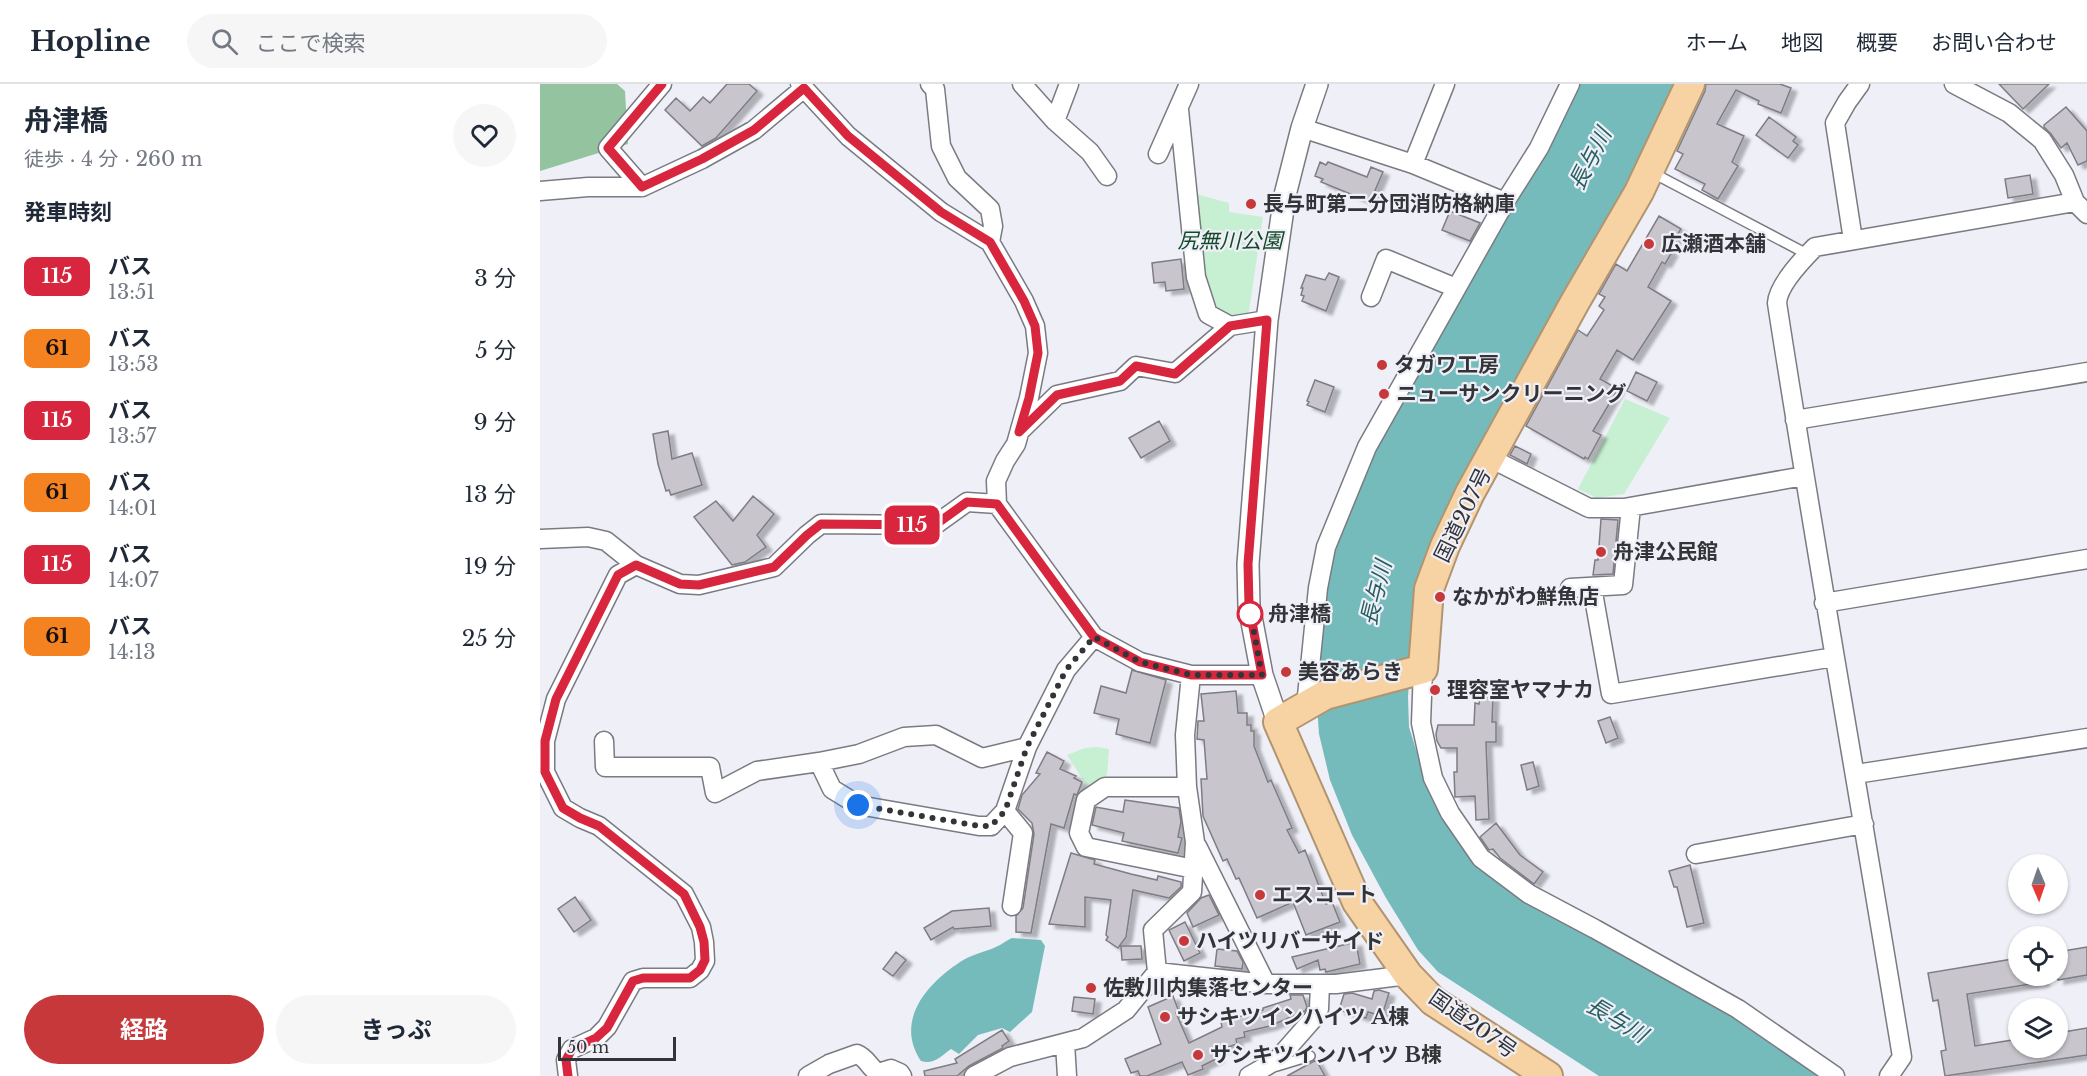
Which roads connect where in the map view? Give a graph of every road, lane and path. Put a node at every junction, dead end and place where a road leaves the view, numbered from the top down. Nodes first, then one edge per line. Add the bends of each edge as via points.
1 (662, 84) edge
2 (930, 84) edge
3 (1022, 84) edge
4 (1069, 84) edge
5 (1189, 84) edge
6 (1317, 84) edge
7 (1445, 84) edge
8 (1570, 84) edge
9 (1690, 84) edge
10 (1860, 84) edge
11 (1954, 84) edge
12 (802, 86) edge
13 (1179, 110) junction
14 (1055, 121) junction
15 (1302, 128) junction
16 (1158, 154) dead end
17 (1413, 164) junction
18 (1649, 171) junction
19 (1107, 176) dead end
20 (642, 187) junction
21 (540, 191) edge
22 (1506, 202) junction
23 (2081, 208) edge
24 (1853, 240) junction
25 (990, 242) junction
26 (1807, 254) junction
27 (1456, 288) junction
28 (1371, 297) dead end
29 (1267, 320) junction
30 (1230, 326) junction
31 (2087, 372) edge
32 (1795, 420) junction
33 (1019, 432) junction
34 (1490, 458) junction
35 (1804, 476) junction
36 (997, 504) junction
37 (1631, 507) junction
38 (540, 539) edge
39 (2087, 559) edge
40 (636, 565) junction
41 (1592, 587) junction
42 (1570, 588) dead end
43 (1824, 603) junction
44 (1094, 637) junction
45 (1834, 657) junction
46 (1419, 671) junction
47 (1191, 675) junction
48 (1262, 675) junction
49 (1311, 703) junction
50 (1278, 722) junction
51 (2087, 738) edge
52 (604, 741) dead end
53 (1027, 747) junction
54 (819, 762) junction
55 (1856, 774) junction
56 (1187, 787) junction
57 (1005, 811) junction
58 (1864, 824) junction
59 (1194, 842) junction
60 (1696, 854) dead end
61 (1194, 869) junction
62 (1012, 906) dead end
63 (1157, 972) junction
64 (1408, 975) junction
65 (1266, 984) junction
66 (1320, 984) junction
67 (1065, 1043) junction
68 (1310, 1056) dead end
69 (1253, 1074) edge
70 (568, 1076) edge
71 (808, 1076) edge
72 (902, 1076) edge
73 (974, 1076) edge
74 (1067, 1076) edge
75 (1548, 1076) edge
76 (1834, 1076) edge
77 (1889, 1076) edge

1 - 20 street via 608,148
2 - 25 street via 935,89 941,146 957,178 990,209
3 - 14 street
4 - 14 street
5 - 13 street
6 - 15 street
7 - 17 street
8 - 22 street via 1539,148
9 - 18 highway, 国道207号
10 - 24 street via 1835,123
11 - 23 street via 2009,113 2042,140
12 - 20 street via 754,130
12 - 25 street via 848,136 941,212
13 - 16 street
13 - 30 street via 1196,277 1208,314
14 - 19 street via 1090,152
15 - 17 street
15 - 29 street via 1285,195
17 - 22 street
18 - 26 lane
18 - 34 highway, 国道207号
20 - 21 street
22 - 27 street
23 - 24 street
24 - 26 street via 1815,247
25 - 33 street via 1035,326 1038,353
26 - 32 street via 1777,295
27 - 28 street via 1386,260
27 - 49 street via 1367,447 1326,547 1318,588
29 - 30 street
29 - 48 street via 1248,564 1249,606
30 - 33 street via 1175,374 1136,366 1120,381 1057,395
31 - 32 street
32 - 35 street
33 - 36 street via 996,481
34 - 37 street via 1589,508
34 - 46 highway, 国道207号 via 1445,546 1429,589
35 - 37 street
35 - 43 street
36 - 40 street via 967,502 935,525 821,524 774,567 699,585 680,584
36 - 44 street
37 - 41 street via 1623,585
38 - 40 street via 588,537 606,541
39 - 43 street
40 - 70 street via 618,575 556,699 545,741 545,772 563,808 599,826 684,894 700,927 705,960 690,978 633,981 607,1028 572,1049 566,1060
41 - 42 street
41 - 45 street via 1611,694
43 - 45 street
44 - 47 street via 1140,662
44 - 53 street via 1066,670
45 - 55 street
46 - 49 highway via 1341,689
46 - 76 street via 1422,723 1433,778 1450,813 1481,858 1529,894 1738,1009
47 - 48 street
47 - 56 street via 1185,735
48 - 50 street
49 - 50 highway
50 - 64 highway, 国道207号 via 1357,902
51 - 55 street
52 - 54 street via 605,767 710,767 715,793 757,771
53 - 54 street via 982,758 936,735 904,737 859,754
53 - 57 street
54 - 57 street via 832,789 858,805 979,826 991,826
55 - 58 street
56 - 59 street
56 - 61 street via 1105,787 1086,800 1079,833 1086,847
57 - 62 street via 1023,833
58 - 60 street
58 - 77 street via 1902,1057
59 - 61 street
59 - 65 street
61 - 63 street via 1192,892 1154,930
63 - 65 street
63 - 67 street via 1126,1010 1083,1038
64 - 66 street
64 - 75 highway, 国道207号 via 1433,1001
65 - 66 street
66 - 69 street via 1319,1009 1313,1019 1277,1060
67 - 73 street via 1010,1057
67 - 74 street
68 - 69 lane
71 - 72 street via 857,1054 878,1073 891,1069

